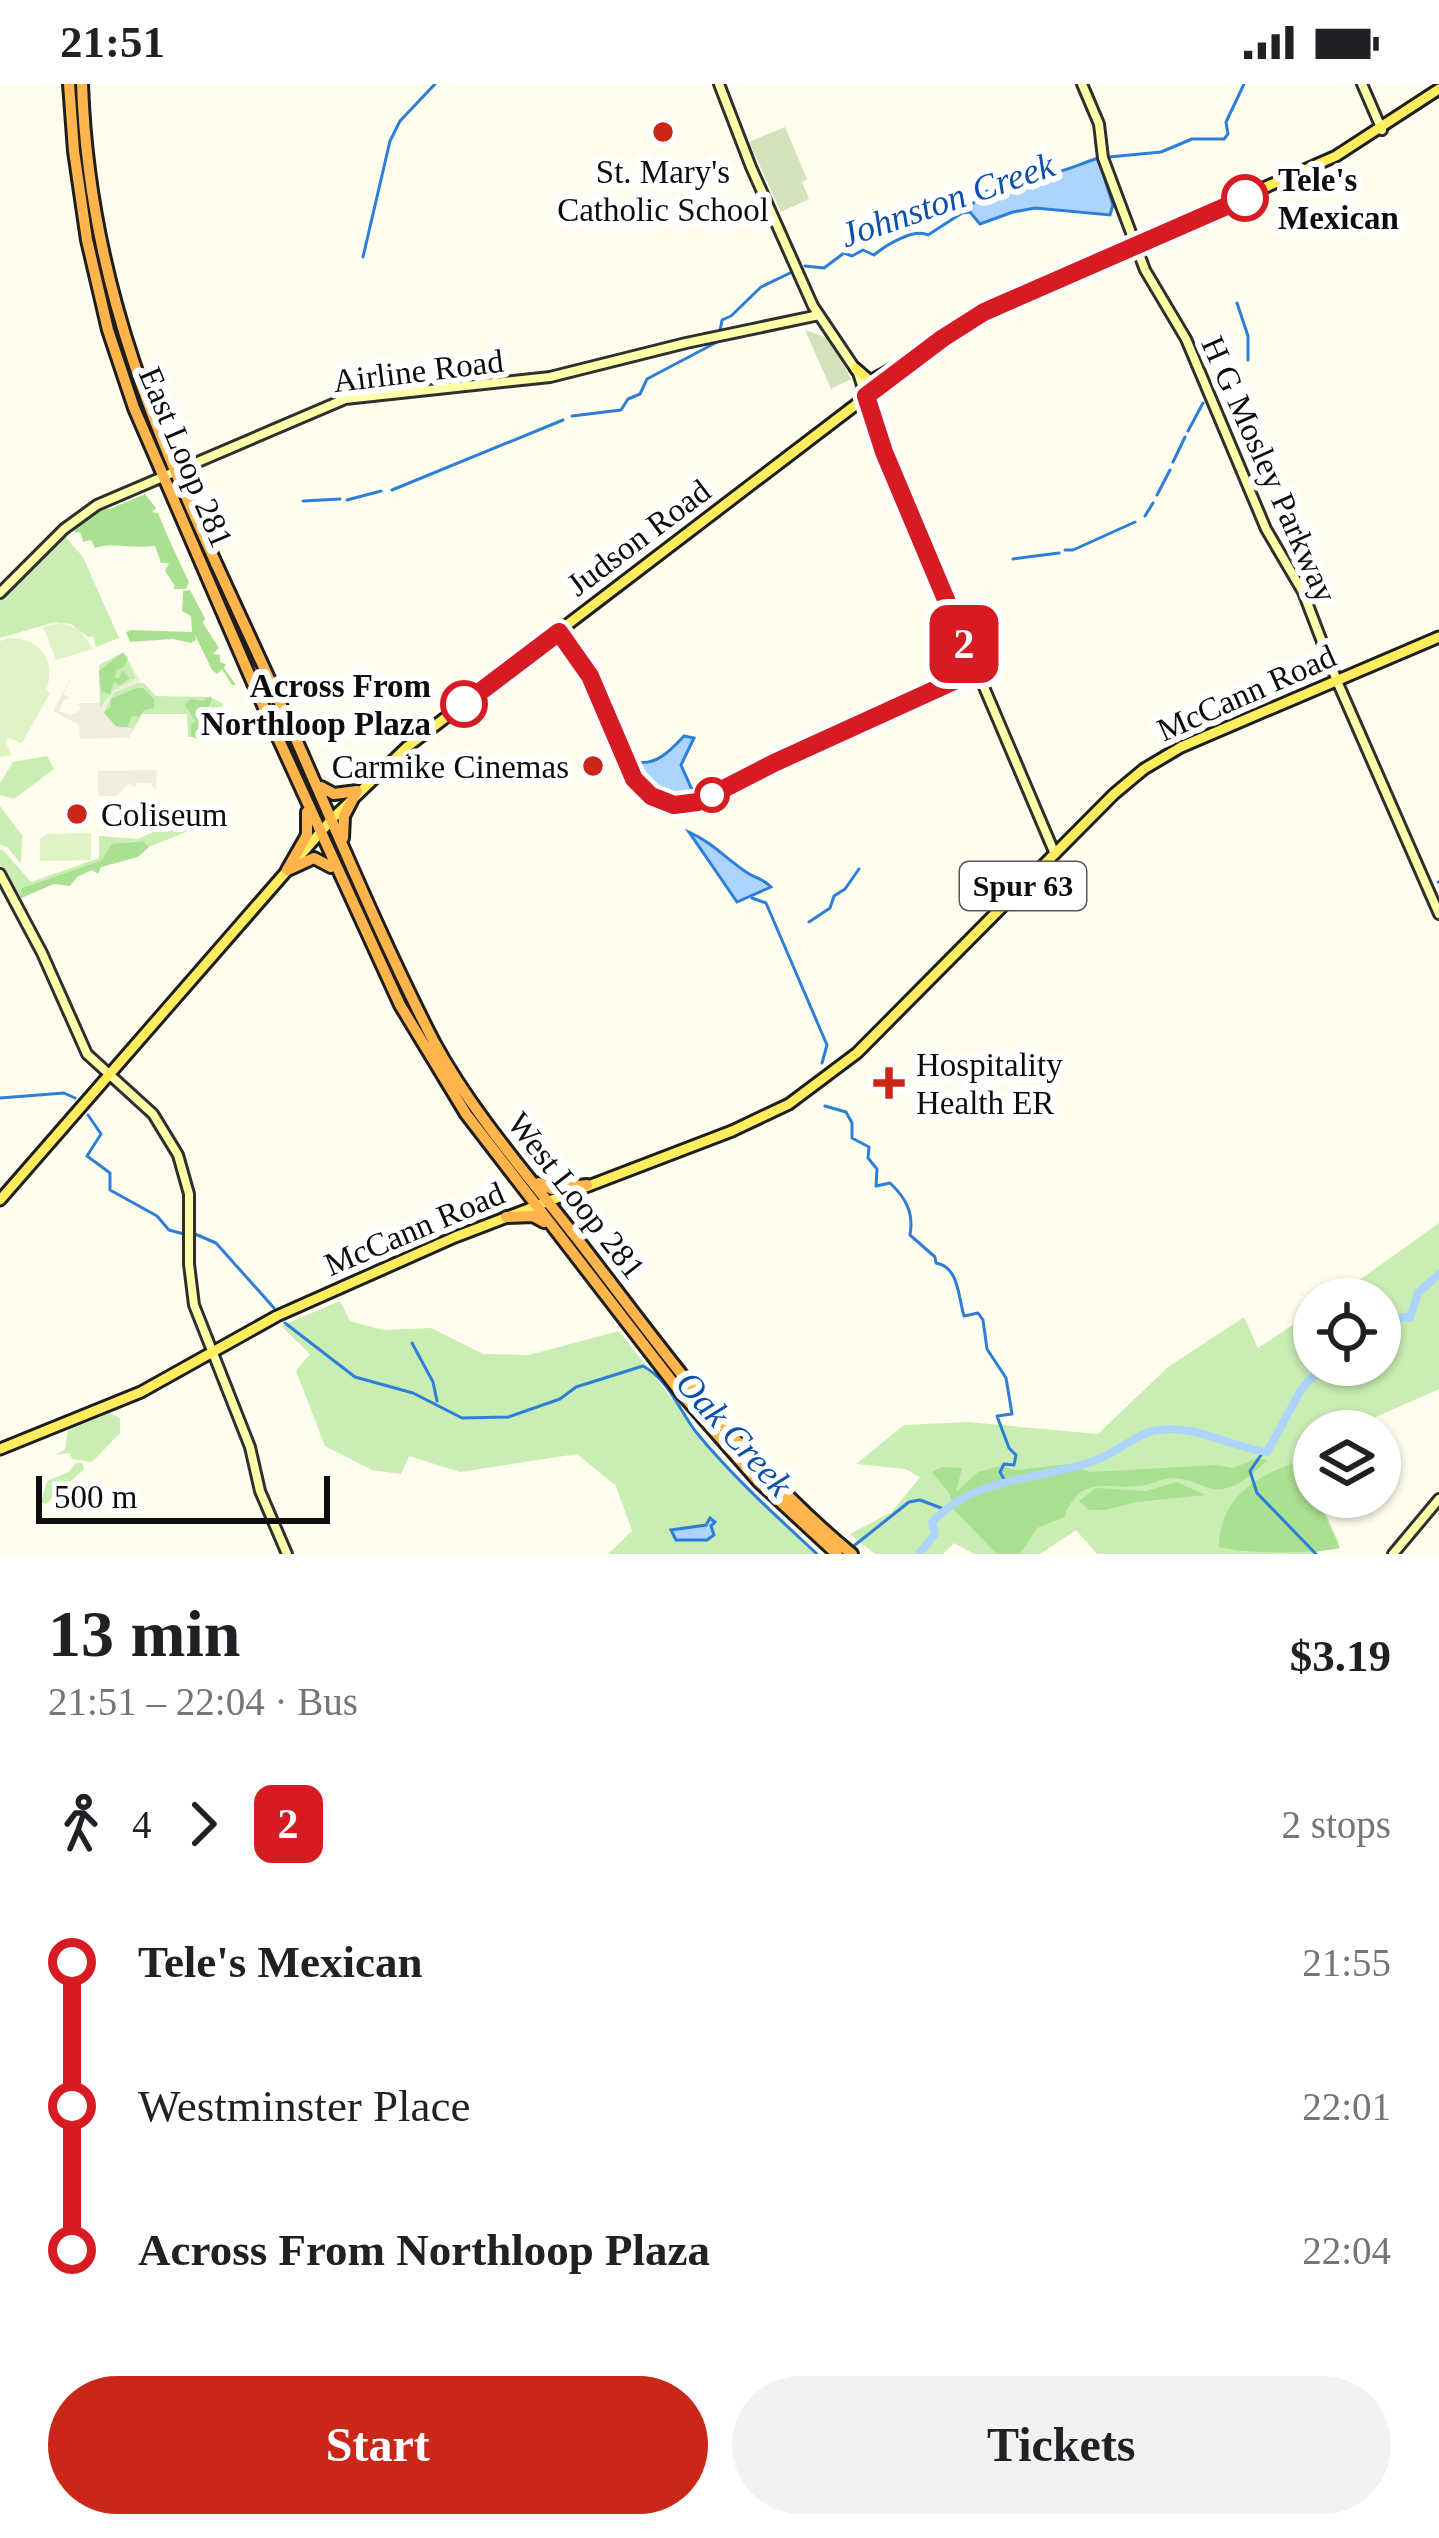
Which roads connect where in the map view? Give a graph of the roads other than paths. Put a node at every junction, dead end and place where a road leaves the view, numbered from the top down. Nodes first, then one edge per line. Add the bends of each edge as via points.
1 (69, 84) edge
2 (82, 84) edge
3 (719, 84) edge
4 (1082, 84) edge
5 (1362, 84) edge
6 (1439, 89) edge
7 (1382, 130) junction
8 (83, 217) junction
9 (1135, 246) junction
10 (103, 256) junction
11 (100, 300) junction
12 (819, 315) junction
13 (125, 343) junction
14 (856, 368) junction
15 (898, 372) junction
16 (866, 396) junction
17 (167, 473) junction
18 (0, 593) edge
19 (1439, 637) edge
20 (252, 681) junction
21 (1337, 681) junction
22 (280, 704) junction
23 (316, 784) junction
24 (357, 791) junction
25 (304, 797) junction
26 (332, 818) junction
27 (320, 832) junction
28 (345, 847) junction
29 (1054, 854) junction
30 (287, 870) junction
31 (0, 874) edge
32 (346, 890) junction
33 (1439, 914) edge
34 (375, 954) junction
35 (396, 962) junction
36 (108, 1076) junction
37 (517, 1172) junction
38 (587, 1185) junction
39 (568, 1193) junction
40 (0, 1200) edge
41 (542, 1203) junction
42 (511, 1215) junction
43 (557, 1232) junction
44 (575, 1236) junction
45 (611, 1302) junction
46 (640, 1320) junction
47 (212, 1354) junction
48 (652, 1355) junction
49 (682, 1378) junction
50 (0, 1449) edge
51 (744, 1466) junction
52 (1439, 1499) edge
53 (794, 1502) junction
54 (286, 1554) edge
55 (837, 1554) edge
56 (852, 1554) edge
57 (1393, 1554) edge

1 - 8 highway, East Loop 281
2 - 10 highway, East Loop 281
3 - 12 main road
4 - 9 main road, H G Mosley Parkway
5 - 7 main road
6 - 7 main road, Judson Road
7 - 9 main road, Judson Road
8 - 10 highway via 91,217
8 - 11 highway, East Loop 281
9 - 15 main road, Judson Road via 984,312
9 - 21 main road, H G Mosley Parkway via 1190,347
10 - 13 highway, East Loop 281
11 - 13 highway via 117,342
11 - 17 highway, East Loop 281 via 126,387
12 - 14 main road
12 - 17 main road, Airline Road via 550,377 345,399
13 - 17 highway, East Loop 281
14 - 15 main road via 870,381
14 - 16 main road
15 - 16 main road, Judson Road
16 - 24 main road, Judson Road
16 - 29 main road
17 - 18 main road, Airline Road via 78,517
17 - 20 highway, East Loop 281
17 - 22 highway, East Loop 281
19 - 21 main road, McCann Road / Spur 63
20 - 22 highway via 262,678
20 - 25 highway, East Loop 281
21 - 29 main road, McCann Road / Spur 63 via 1152,764
21 - 33 main road, H G Mosley Parkway
22 - 23 highway, East Loop 281
23 - 24 highway via 334,794
23 - 26 highway, East Loop 281
24 - 26 main road, Judson Road
24 - 28 highway via 343,820
25 - 27 highway, East Loop 281
25 - 30 highway via 309,830
26 - 27 main road, Judson Road
26 - 28 highway, West Loop 281
27 - 30 main road, Judson Road
27 - 32 highway, West Loop 281
28 - 35 highway, West Loop 281
29 - 38 main road, McCann Road / Spur 63 via 813,1089 752,1123
30 - 32 highway via 320,859
30 - 36 main road, Judson Road
31 - 36 main road via 85,1050
32 - 34 highway, West Loop 281
34 - 35 highway
34 - 37 highway, West Loop 281 via 447,1088
35 - 37 highway, West Loop 281 via 445,1062
36 - 40 main road, Judson Road
36 - 47 main road via 155,1117 182,1163 191,1288
37 - 38 highway via 547,1188
37 - 41 highway, West Loop 281
37 - 42 highway via 523,1198
38 - 39 main road, McCann Road / Spur 63
39 - 41 main road, McCann Road / Spur 63
39 - 44 highway via 561,1208
41 - 42 main road, McCann Road / Spur 63
41 - 43 highway, West Loop 281
41 - 44 highway, West Loop 281
42 - 43 highway via 536,1217
42 - 47 main road, McCann Road / Spur 63 via 277,1316
43 - 45 highway, West Loop 281
44 - 46 highway, West Loop 281
45 - 46 highway
45 - 48 highway, West Loop 281
46 - 49 highway, West Loop 281
47 - 50 main road, McCann Road / Spur 63
47 - 54 main road
48 - 49 highway
48 - 51 highway, West Loop 281
49 - 53 highway, West Loop 281
51 - 53 highway
51 - 55 highway, West Loop 281
52 - 57 main road
53 - 56 highway, West Loop 281

